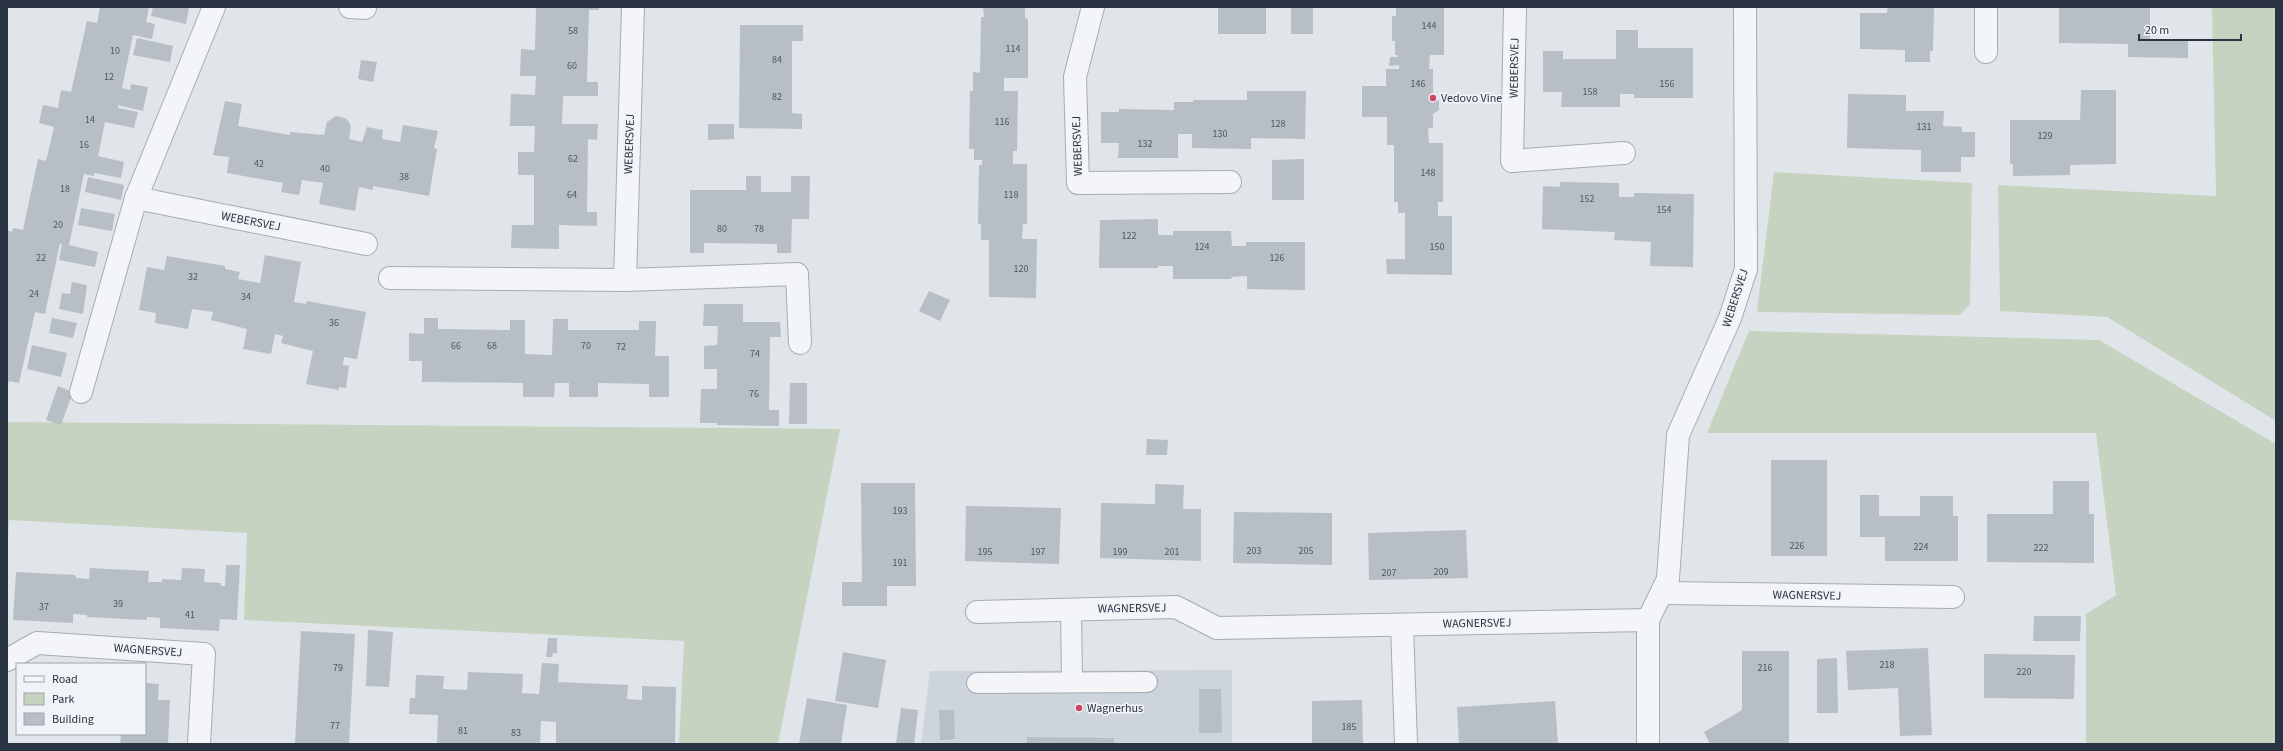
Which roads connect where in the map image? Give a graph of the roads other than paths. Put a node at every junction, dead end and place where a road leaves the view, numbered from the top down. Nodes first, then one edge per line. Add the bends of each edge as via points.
1 (214, 7) edge
2 (633, 7) edge
3 (1093, 7) edge
4 (1515, 7) edge
5 (1745, 7) edge
6 (1986, 7) edge
7 (1986, 52) dead end
8 (1624, 153) dead end
9 (1230, 182) dead end
10 (136, 198) junction
11 (366, 244) dead end
12 (390, 278) dead end
13 (625, 280) junction
14 (800, 343) dead end
15 (81, 392) dead end
16 (1665, 586) junction
17 (1953, 597) dead end
18 (1071, 610) junction
19 (977, 612) dead end
20 (1648, 620) junction
21 (1402, 625) junction
22 (7, 660) edge
23 (1072, 682) junction
24 (1147, 682) dead end
25 (977, 683) dead end
26 (199, 744) edge
27 (1406, 744) edge
28 (1648, 744) edge

1 - 10 street
2 - 13 street, WEBERSVEJ
3 - 9 street, WEBERSVEJ via 1075,77 1078,183
4 - 8 street, WEBERSVEJ via 1512,161
5 - 16 street, WEBERSVEJ via 1746,269 1730,318 1678,435
6 - 7 street
10 - 11 street, WEBERSVEJ
10 - 15 street
12 - 13 street
13 - 14 street via 797,274
16 - 17 street, WAGNERSVEJ
16 - 20 street
18 - 19 street, WAGNERSVEJ
18 - 21 street, WAGNERSVEJ via 1176,607 1218,628
18 - 23 lane
20 - 21 street, WAGNERSVEJ
20 - 28 street
21 - 27 street
22 - 26 street, WAGNERSVEJ via 37,643 204,654
23 - 24 lane
23 - 25 lane

